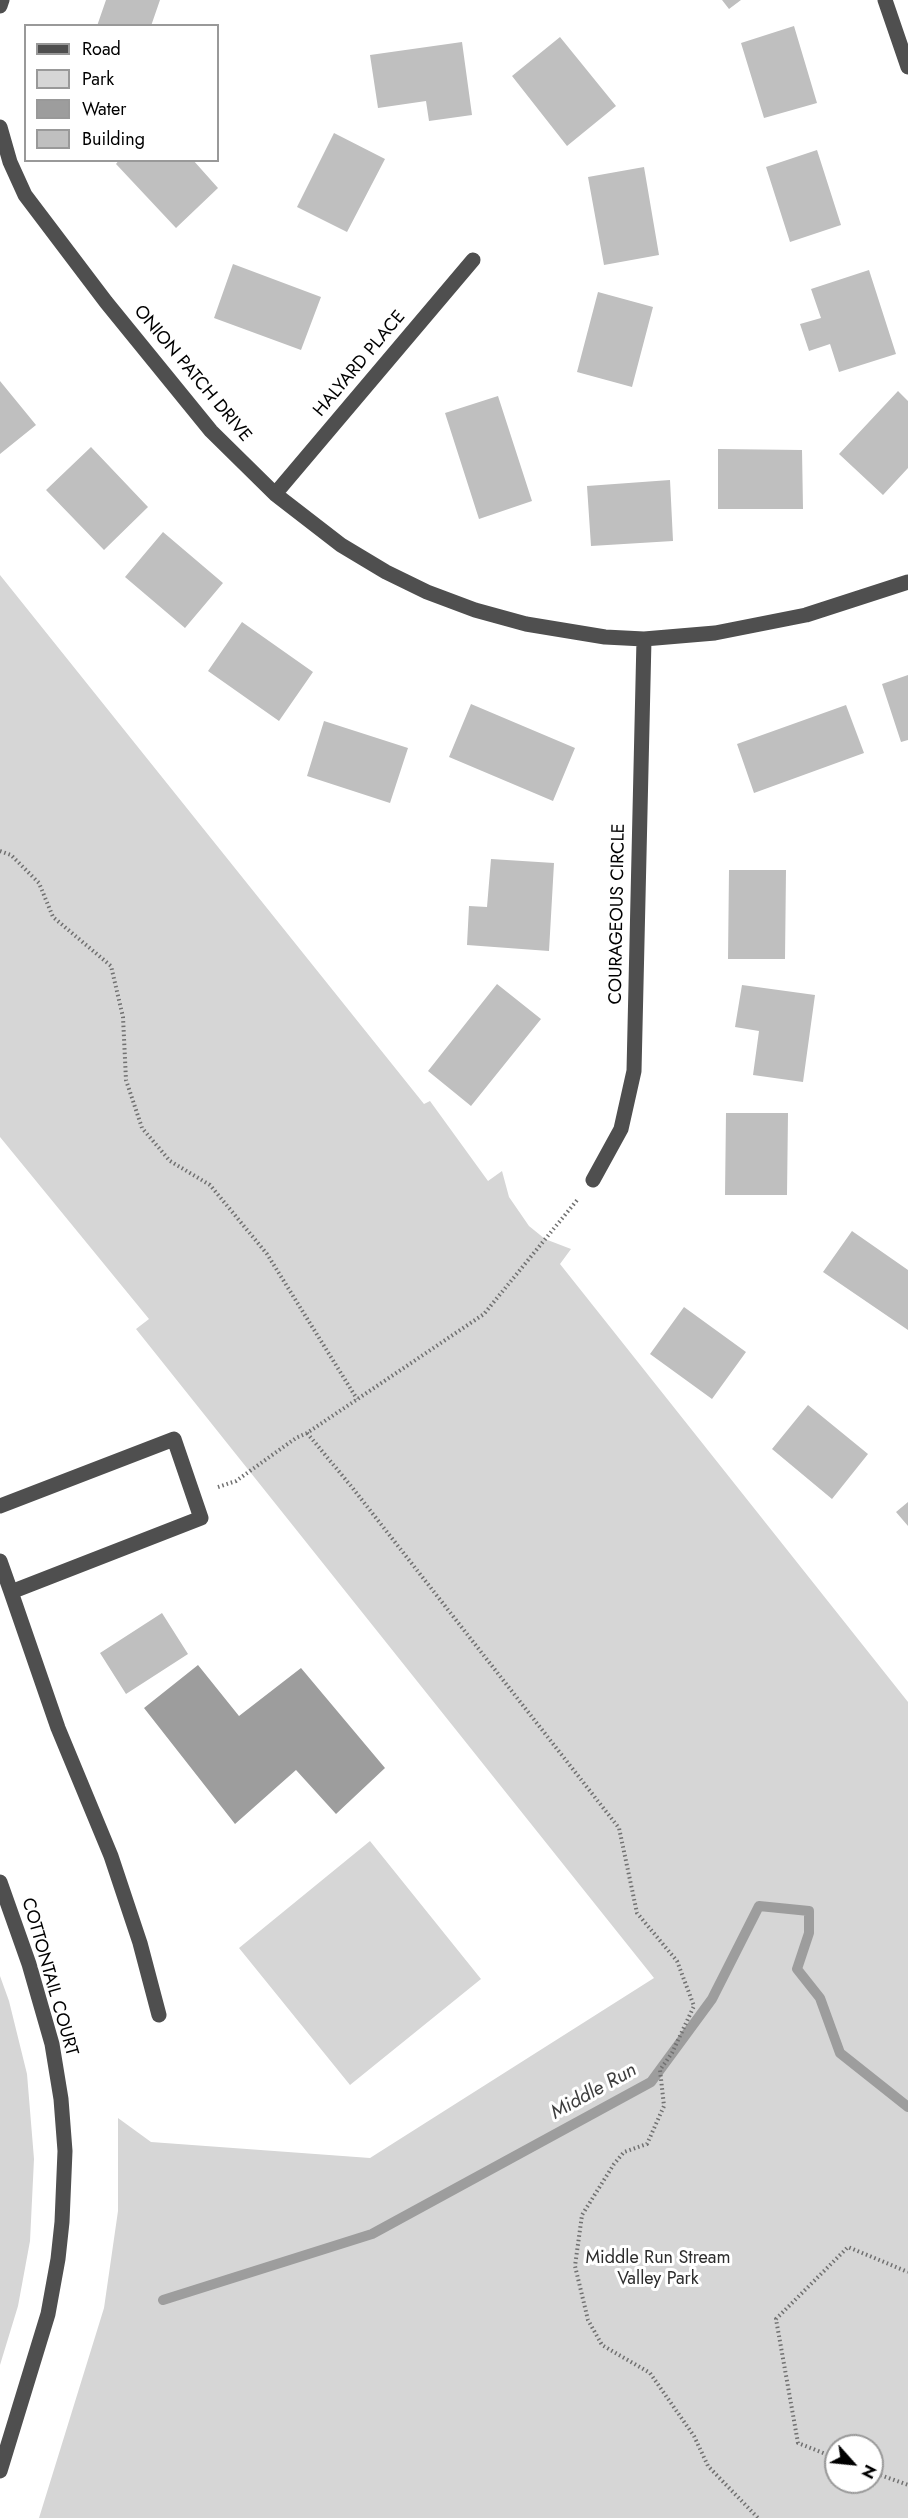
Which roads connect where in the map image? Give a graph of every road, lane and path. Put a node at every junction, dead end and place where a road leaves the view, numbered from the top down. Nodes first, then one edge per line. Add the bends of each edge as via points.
1 (2, 0) edge
2 (885, 0) edge
3 (0, 6) edge
4 (908, 67) edge
5 (0, 127) edge
6 (473, 260) dead end
7 (275, 494) junction
8 (908, 582) edge
9 (644, 639) junction
10 (0, 851) edge
11 (593, 1180) joint
12 (357, 1399) junction
13 (307, 1433) junction
14 (193, 1495) junction
15 (0, 1506) edge
16 (0, 1561) edge
17 (11, 1592) junction
18 (0, 1881) edge
19 (159, 2015) dead end
20 (908, 2272) edge
21 (824, 2453) edge
22 (0, 2471) edge
23 (884, 2477) edge
24 (908, 2486) edge
25 (758, 2518) edge

1 - 3 street
2 - 4 street
5 - 7 street, ONION PATCH DRIVE via 25,195 211,431
6 - 7 street, HALYARD PLACE
7 - 9 street, ONION PATCH DRIVE via 341,545 426,592 526,624
8 - 9 street, ONION PATCH DRIVE via 806,615 715,633
9 - 11 street, COURAGEOUS CIRCLE via 634,1071 621,1129
10 - 12 path via 10,855 39,883 53,917 111,966 123,1017 126,1080 142,1128 170,1161 210,1185 267,1254
11 - 12 path via 484,1314
12 - 13 path
13 - 14 path via 236,1480
13 - 25 path via 619,1828 637,1913 677,1961 694,2006 660,2070 664,2106 647,2144 624,2152 582,2215 575,2266 588,2320 602,2345 650,2373 694,2436 708,2466
14 - 15 street via 174,1439
14 - 17 street via 201,1518
16 - 17 street
17 - 19 street via 58,1728 111,1856
18 - 22 street, COTTONTAIL COURT via 52,2044 65,2151 62,2222 48,2314
20 - 21 path via 848,2247 776,2319 798,2443
23 - 24 path

